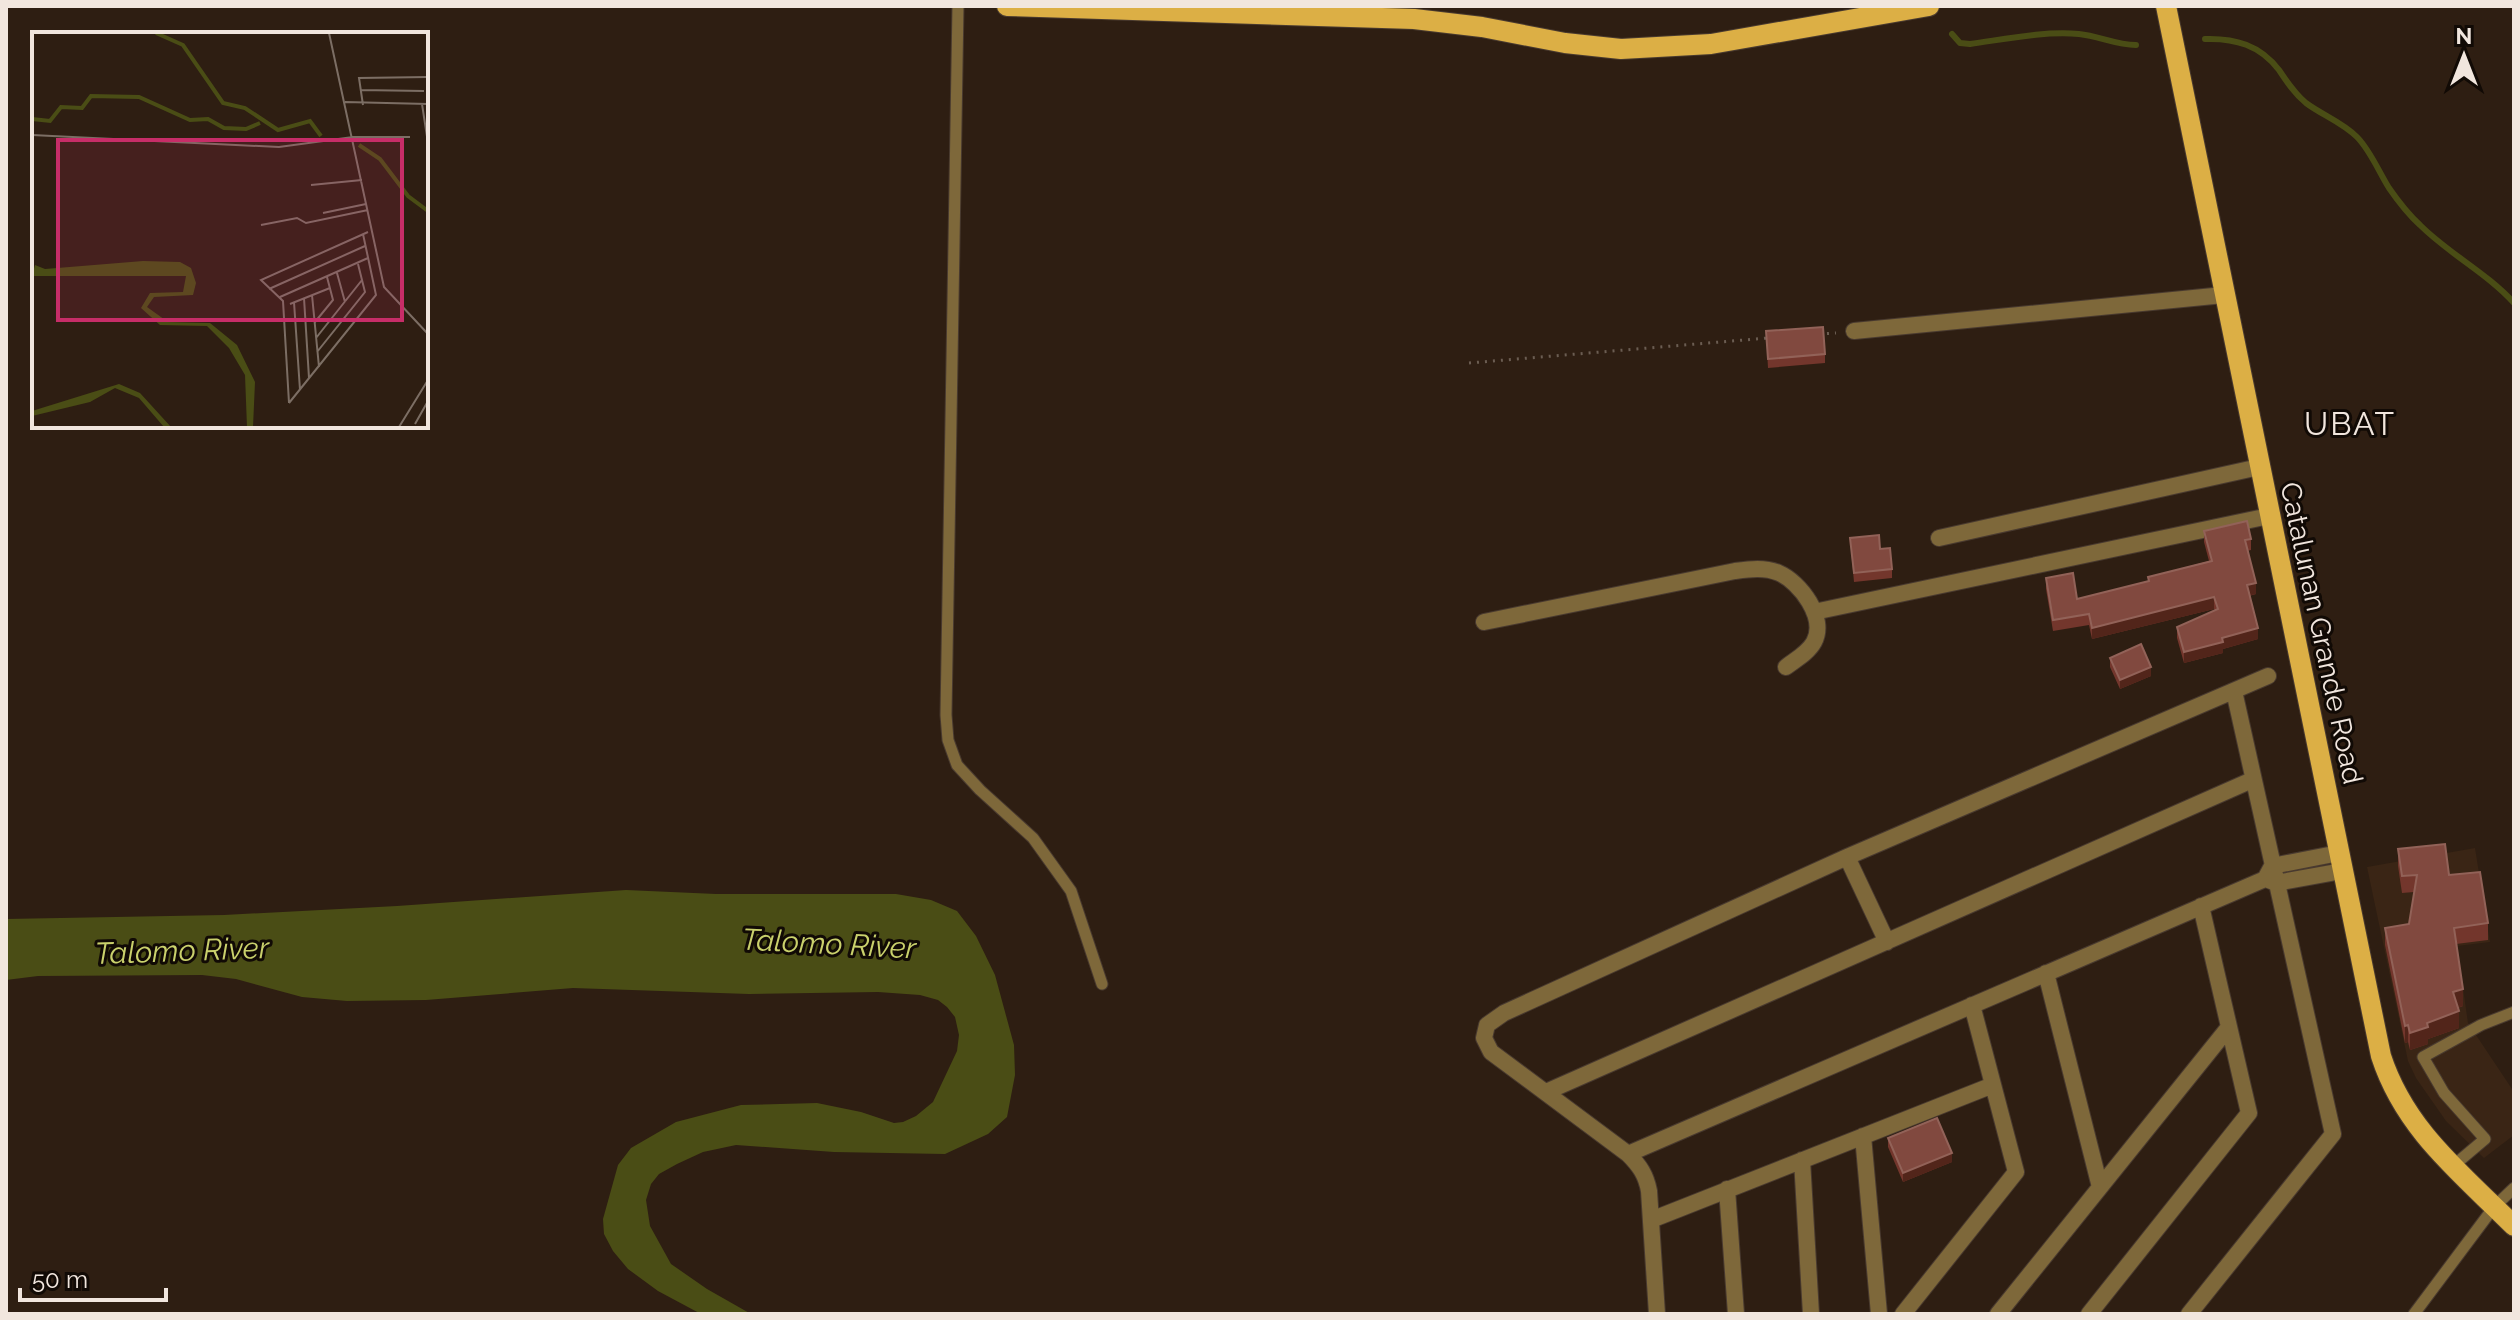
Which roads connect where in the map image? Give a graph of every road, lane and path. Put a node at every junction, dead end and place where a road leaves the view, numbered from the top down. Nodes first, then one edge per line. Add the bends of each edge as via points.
1 (958, 6) edge
2 (1007, 6) edge
3 (1929, 6) edge
4 (2166, 6) edge
5 (2224, 295) junction
6 (1854, 331) joint
7 (1807, 335) edge
8 (1777, 338) edge
9 (1469, 363) dead end
10 (2259, 467) junction
11 (2269, 516) junction
12 (1939, 538) dead end
13 (1814, 612) junction
14 (1484, 622) dead end
15 (1786, 667) dead end
16 (2268, 676) dead end
17 (2234, 691) junction
18 (2252, 780) junction
19 (1847, 857) junction
20 (2340, 862) junction
21 (2271, 876) junction
22 (2201, 906) junction
23 (1887, 942) junction
24 (2046, 973) junction
25 (1102, 984) dead end
26 (1972, 1005) junction
27 (2514, 1012) edge
28 (2229, 1027) junction
29 (1993, 1085) junction
30 (1546, 1092) junction
31 (1863, 1136) junction
32 (1628, 1154) junction
33 (1802, 1160) junction
34 (2453, 1166) junction
35 (2100, 1187) junction
36 (2514, 1188) edge
37 (1727, 1189) junction
38 (2494, 1207) junction
39 (1651, 1220) junction
40 (2514, 1226) edge
41 (1657, 1314) edge
42 (1736, 1314) edge
43 (1811, 1314) edge
44 (1879, 1314) edge
45 (1903, 1314) edge
46 (1998, 1314) edge
47 (2089, 1314) edge
48 (2189, 1314) edge
49 (2414, 1314) edge

1 - 25 lane via 948,740 957,765 1033,838 1071,891
2 - 3 main road via 1381,17 1634,49 1711,44
4 - 5 main road, Catalunan Grande Road
5 - 6 street
5 - 10 main road, Catalunan Grande Road
6 - 7 path
8 - 9 path
10 - 11 main road, Catalunan Grande Road
10 - 12 street
11 - 13 street
11 - 20 main road, Catalunan Grande Road
13 - 14 street via 1794,583 1766,569 1752,569
13 - 15 street via 1813,643
16 - 17 street
17 - 18 street
17 - 19 street
18 - 21 street
18 - 23 street
19 - 23 street
19 - 30 street via 1493,1019 1484,1031 1491,1052
20 - 21 street
20 - 34 main road, Catalunan Grande Road via 2387,1077 2416,1127
21 - 22 street
21 - 48 street via 2333,1134
22 - 24 street
22 - 28 street
23 - 30 street
24 - 26 street
24 - 35 street
26 - 29 street
26 - 32 street
27 - 34 lane via 2423,1057 2444,1093 2485,1139
28 - 35 street
28 - 47 street via 2249,1113
29 - 31 street
29 - 45 street via 2016,1172
30 - 32 street
31 - 33 street
31 - 44 street
32 - 39 street via 1646,1177
33 - 37 street
33 - 43 street
34 - 38 main road, Catalunan Grande Road
35 - 46 street
36 - 38 lane
37 - 39 street
37 - 42 street
38 - 40 main road, Catalunan Grande Road
38 - 49 lane
39 - 41 street

